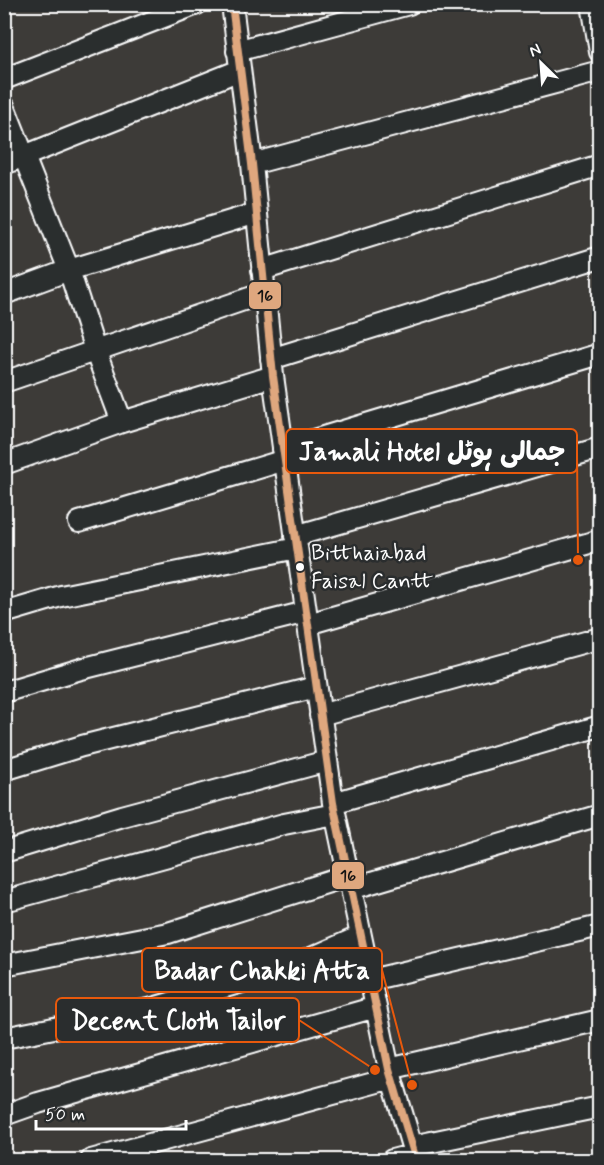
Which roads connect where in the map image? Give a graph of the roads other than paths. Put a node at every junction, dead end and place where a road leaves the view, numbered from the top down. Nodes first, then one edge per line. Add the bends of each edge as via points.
1 (197, 4) edge
2 (232, 4) edge
3 (409, 4) edge
4 (592, 4) edge
5 (599, 48) edge
6 (239, 60) junction
7 (600, 71) edge
8 (4, 79) edge
9 (4, 106) edge
10 (24, 156) junction
11 (4, 164) edge
12 (252, 164) junction
13 (600, 165) edge
14 (256, 213) junction
15 (600, 257) edge
16 (69, 270) junction
17 (262, 270) junction
18 (264, 293) junction
19 (4, 294) edge
20 (95, 350) junction
21 (600, 354) edge
22 (272, 368) junction
23 (4, 382) edge
24 (122, 422) junction
25 (600, 448) edge
26 (284, 455) junction
27 (4, 464) edge
28 (79, 522) dead end
29 (600, 540) edge
30 (296, 542) junction
31 (4, 613) edge
32 (307, 618) junction
33 (600, 638) edge
34 (316, 687) junction
35 (4, 692) edge
36 (320, 715) junction
37 (600, 726) edge
38 (327, 761) junction
39 (4, 770) edge
40 (334, 808) junction
41 (600, 815) edge
42 (4, 852) edge
43 (350, 882) junction
44 (12, 899) dead end
45 (600, 927) edge
46 (361, 936) junction
47 (4, 965) edge
48 (370, 980) junction
49 (376, 1007) junction
50 (600, 1020) edge
51 (4, 1038) edge
52 (391, 1074) junction
53 (600, 1107) edge
54 (4, 1115) edge
55 (414, 1154) edge
56 (91, 1161) edge
57 (392, 1161) edge

1 - 8 street
2 - 6 street
3 - 6 street
4 - 5 street
6 - 10 street
6 - 12 street
7 - 12 street
9 - 10 street
10 - 11 street
10 - 16 street
12 - 14 street
13 - 17 street
14 - 16 street
14 - 17 street
15 - 22 street
16 - 19 street
16 - 20 street
17 - 18 street
18 - 20 street
18 - 22 street
20 - 23 street
20 - 24 street
21 - 26 street
22 - 24 street
22 - 26 street
24 - 27 street
25 - 30 street
26 - 28 street
26 - 30 street
29 - 32 street
30 - 31 street
30 - 32 street
32 - 34 street
32 - 35 street via 81,669
33 - 36 street
34 - 36 street
34 - 39 street via 82,746
36 - 38 street
37 - 40 street
38 - 40 street
38 - 42 street
40 - 43 street
40 - 44 street
41 - 43 street
43 - 46 street
43 - 47 street via 168,933
45 - 48 street
46 - 48 street
46 - 51 street via 284,970 160,1005
48 - 49 street
49 - 52 street
49 - 54 street
50 - 52 street
52 - 55 street
52 - 56 street
53 - 55 street
55 - 57 street

